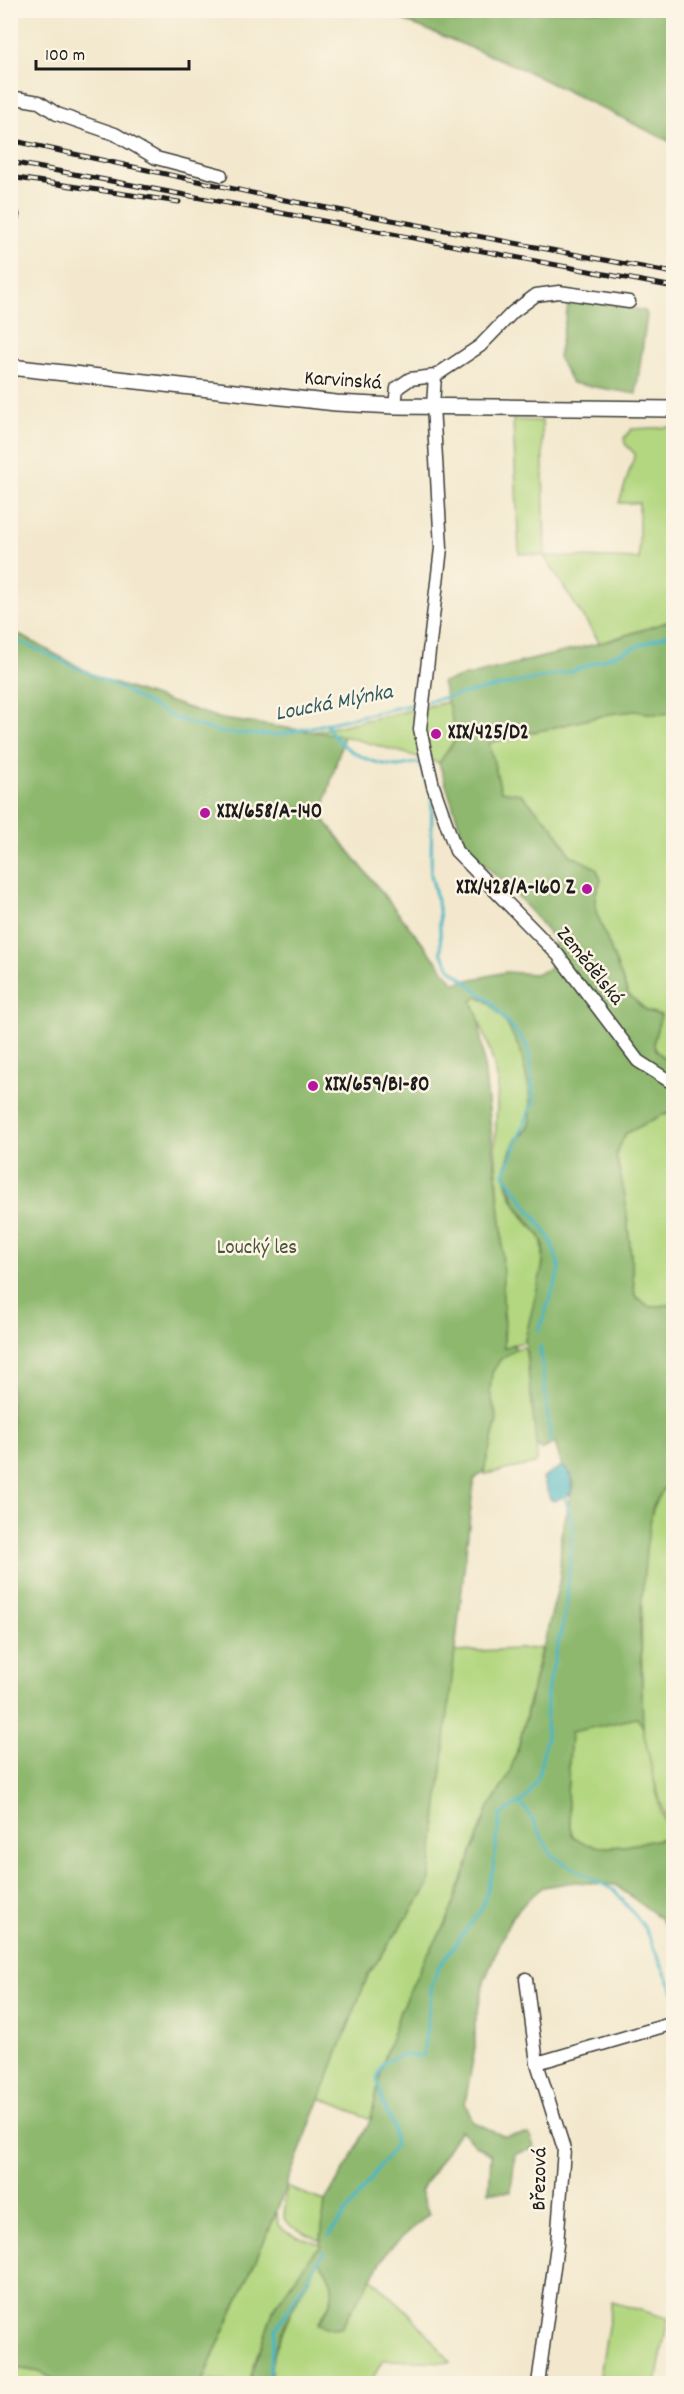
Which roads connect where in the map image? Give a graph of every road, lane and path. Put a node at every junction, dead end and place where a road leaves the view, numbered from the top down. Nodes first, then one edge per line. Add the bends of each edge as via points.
1 (10, 97) edge
2 (221, 175) dead end
3 (629, 302) dead end
4 (10, 367) edge
5 (435, 376) junction
6 (433, 405) junction
7 (394, 406) junction
8 (674, 408) edge
9 (674, 1084) edge
10 (526, 1978) dead end
11 (674, 2023) edge
12 (537, 2063) junction
13 (538, 2384) edge

1 - 2 street via 39,102 57,114 115,134 156,158
3 - 5 street via 559,292 537,295 513,312 480,346
4 - 7 main road, Karvinská via 233,393
5 - 6 street, Zemědělská
5 - 7 street via 411,379 397,388
6 - 7 main road, Karvinská
6 - 8 main road, Karvinská
6 - 9 street, Zemědělská via 441,548 420,729 456,851 558,956 638,1060
10 - 12 street, Březová
11 - 12 street
12 - 13 street, Březová via 564,2149 557,2245

